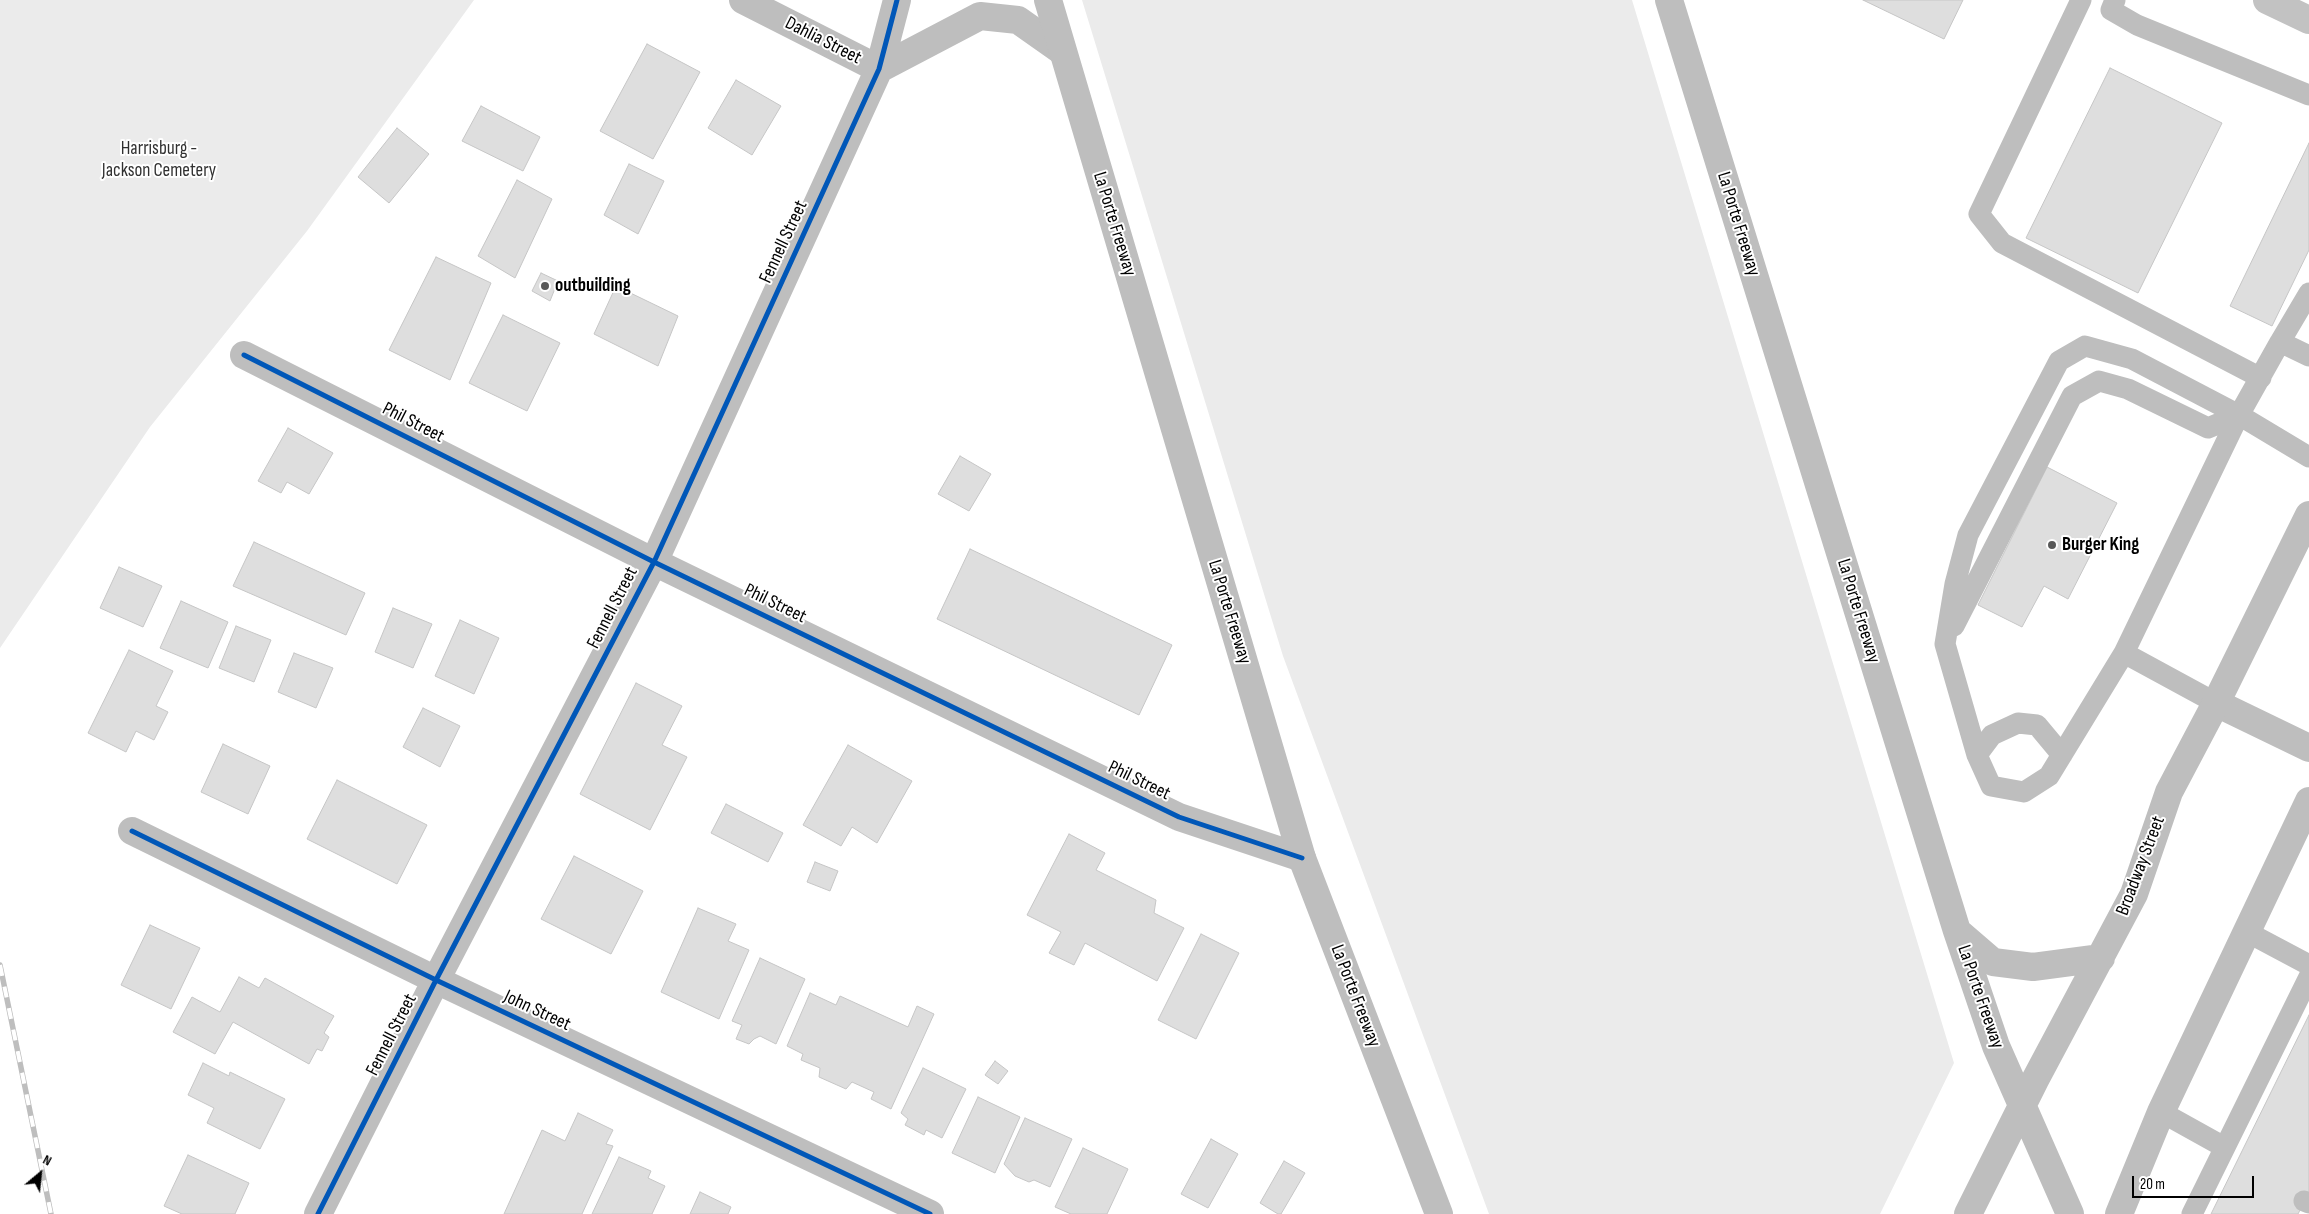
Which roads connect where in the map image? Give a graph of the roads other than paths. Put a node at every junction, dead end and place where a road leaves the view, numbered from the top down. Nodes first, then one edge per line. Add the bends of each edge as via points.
1 (743, 0) edge
2 (897, 0) edge
3 (1048, 0) edge
4 (1669, 0) edge
5 (2081, 0) edge
6 (2267, 0) edge
7 (2107, 3) edge
8 (2309, 20) edge
9 (1062, 51) junction
10 (879, 70) junction
11 (2309, 95) edge
12 (2309, 293) edge
13 (2280, 342) junction
14 (244, 355) dead end
15 (2309, 356) edge
16 (2261, 378) junction
17 (2239, 414) junction
18 (2309, 457) edge
19 (2309, 515) edge
20 (654, 562) junction
21 (1944, 644) junction
22 (2124, 653) junction
23 (2216, 703) junction
24 (2309, 748) edge
25 (2062, 755) junction
26 (1976, 756) junction
27 (2309, 801) edge
28 (132, 831) dead end
29 (1302, 858) junction
30 (1957, 930) junction
31 (2247, 932) junction
32 (2101, 958) junction
33 (2309, 965) edge
34 (2309, 977) edge
35 (436, 980) junction
36 (2022, 1108) junction
37 (2161, 1112) junction
38 (2225, 1158) junction
39 (2049, 1168) junction
40 (318, 1214) edge
41 (930, 1214) edge
42 (1440, 1214) edge
43 (1968, 1214) edge
44 (2052, 1214) edge
45 (2070, 1214) edge
46 (2119, 1214) edge
47 (2192, 1214) edge

1 - 10 main road, Dahlia Street
2 - 10 main road, Fennell Street
3 - 9 main road, La Porte Freeway
4 - 30 main road, La Porte Freeway
5 - 16 lane via 1978,214 2002,243
6 - 8 main road
7 - 11 lane via 2137,24
9 - 10 main road, Dahlia Street via 1018,20 980,16
9 - 29 main road, La Porte Freeway
10 - 20 main road, Fennell Street
12 - 13 lane
13 - 15 lane
13 - 16 lane
14 - 20 main road, Phil Street
16 - 17 lane
17 - 18 lane
17 - 21 lane via 2208,428 2128,389 2099,382 2072,396
17 - 21 lane via 2132,359 2085,346 2059,361 1968,535
17 - 22 lane
19 - 23 main road, Broadway Street
20 - 29 main road, Phil Street via 1179,817
20 - 35 main road, Fennell Street
21 - 26 lane
22 - 23 lane
22 - 25 lane
23 - 24 main road
23 - 32 main road, Broadway Street via 2169,792 2134,894
25 - 26 lane via 2037,725 2018,723 1992,735
25 - 26 lane via 2049,776 2024,792 1991,786
27 - 31 main road
28 - 35 main road, John Street
29 - 42 main road, La Porte Freeway
30 - 32 main road via 1993,962 2033,967
30 - 36 main road, La Porte Freeway via 1996,1046
31 - 33 lane
31 - 37 main road
32 - 36 main road, Broadway Street
34 - 38 lane via 2281,1052
35 - 40 main road, Fennell Street
35 - 41 main road, John Street
36 - 39 main road, La Porte Freeway
36 - 43 main road, Broadway Street
37 - 38 lane
37 - 46 main road
38 - 47 lane
39 - 44 main road
39 - 45 main road, La Porte Freeway

